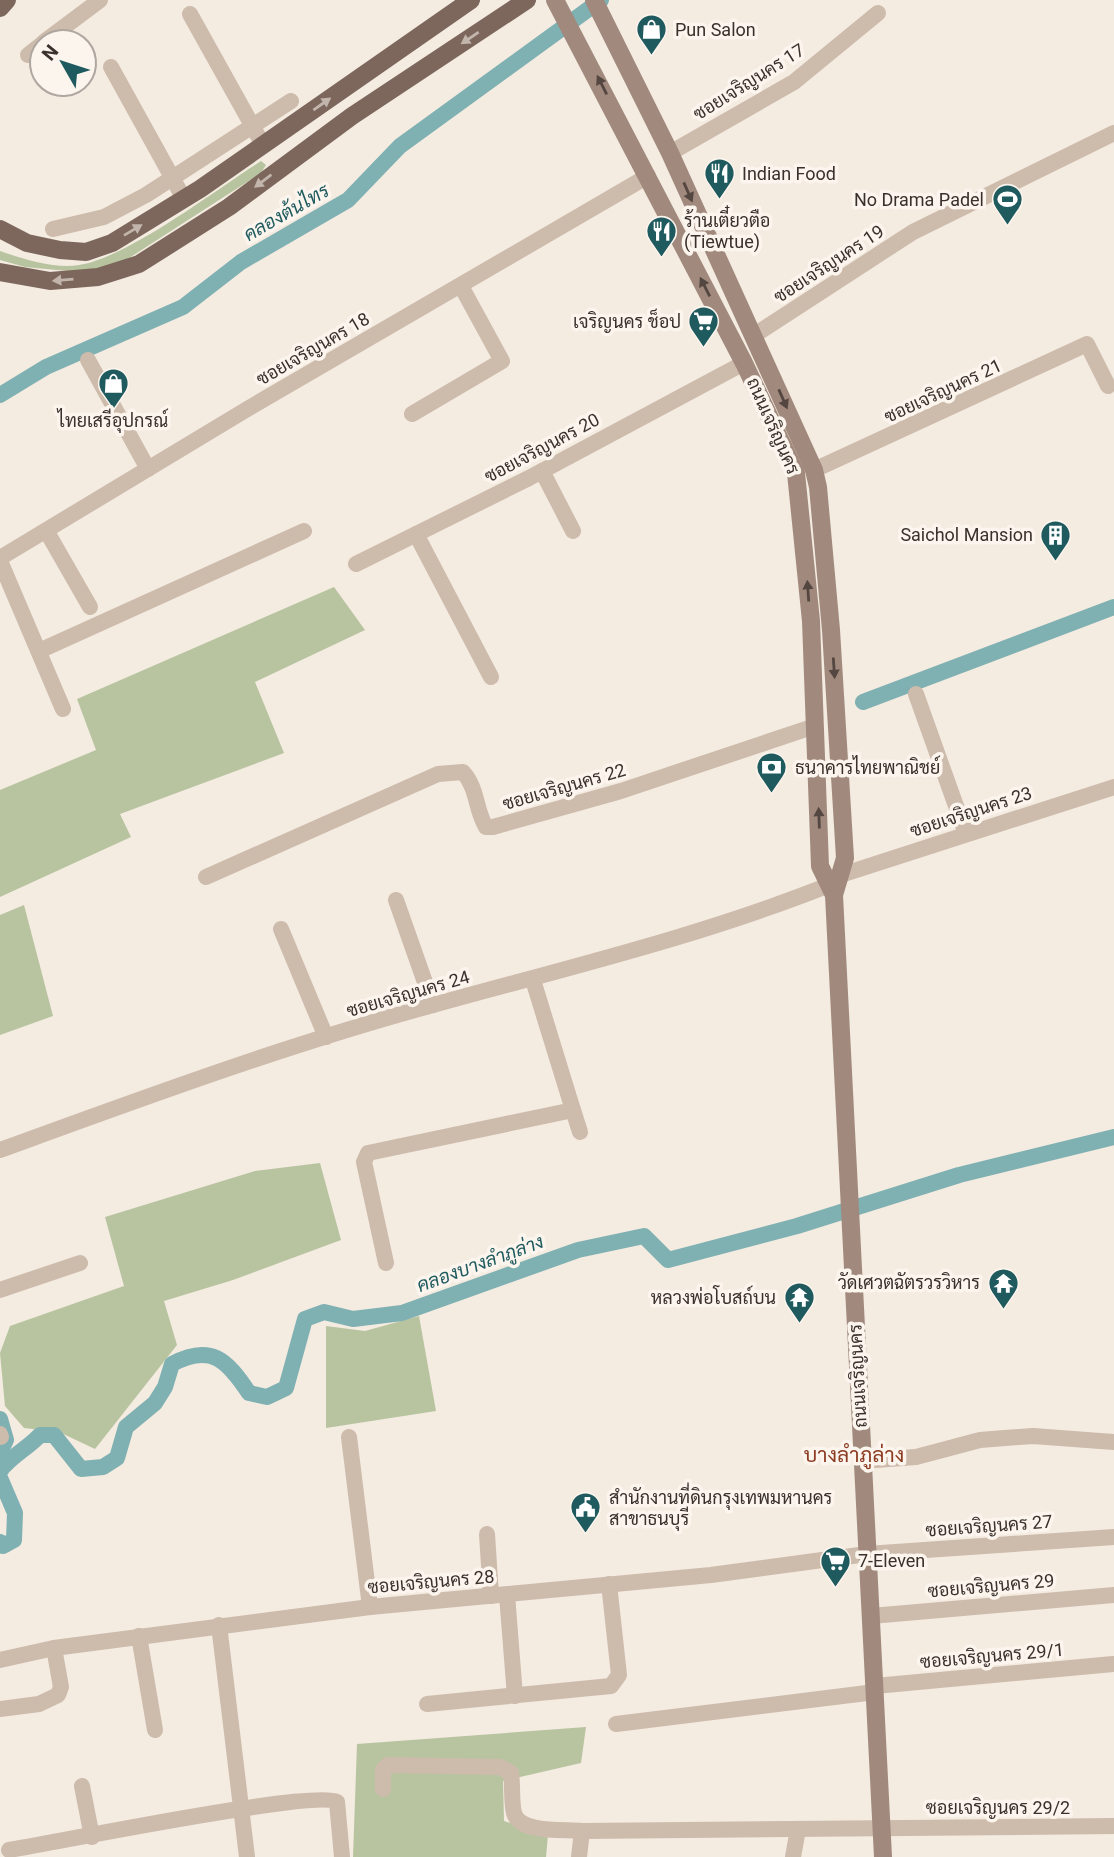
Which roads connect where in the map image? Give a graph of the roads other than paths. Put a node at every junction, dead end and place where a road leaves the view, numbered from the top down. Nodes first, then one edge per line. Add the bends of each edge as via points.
1 (100, 0) edge
2 (471, 0) edge
3 (527, 0) edge
4 (594, 0) edge
5 (559, 7) edge
6 (878, 12) dead end
7 (191, 14) dead end
8 (63, 28) edge
9 (111, 67) dead end
10 (291, 101) dead end
11 (252, 125) junction
12 (1114, 133) edge
13 (266, 142) junction
14 (670, 153) junction
15 (285, 165) junction
16 (648, 176) junction
17 (172, 178) junction
18 (184, 199) junction
19 (0, 229) edge
20 (53, 229) dead end
21 (0, 272) edge
22 (461, 286) junction
23 (753, 336) junction
24 (88, 360) dead end
25 (744, 363) junction
26 (1108, 386) dead end
27 (412, 414) dead end
28 (148, 469) junction
29 (814, 470) junction
30 (542, 471) junction
31 (304, 531) dead end
32 (573, 531) dead end
33 (47, 532) junction
34 (416, 534) junction
35 (0, 559) edge
36 (356, 564) dead end
37 (90, 607) dead end
38 (39, 651) junction
39 (491, 677) dead end
40 (916, 694) dead end
41 (63, 709) dead end
42 (815, 726) junction
43 (1114, 788) edge
44 (966, 834) junction
45 (206, 877) dead end
46 (835, 885) junction
47 (396, 901) dead end
48 (281, 929) dead end
49 (533, 980) junction
50 (433, 1005) junction
51 (326, 1037) junction
52 (573, 1110) junction
53 (580, 1132) dead end
54 (0, 1150) edge
55 (80, 1263) dead end
56 (386, 1263) dead end
57 (0, 1290) edge
58 (349, 1437) dead end
59 (1114, 1442) edge
60 (862, 1461) junction
61 (487, 1534) dead end
62 (1114, 1536) edge
63 (867, 1554) junction
64 (609, 1584) junction
65 (1114, 1595) edge
66 (499, 1596) junction
67 (370, 1607) junction
68 (872, 1616) junction
69 (219, 1625) junction
70 (139, 1636) junction
71 (54, 1648) junction
72 (0, 1660) edge
73 (1113, 1664) edge
74 (875, 1689) junction
75 (515, 1696) junction
76 (427, 1704) dead end
77 (0, 1709) edge
78 (616, 1724) dead end
79 (155, 1730) dead end
80 (82, 1786) dead end
81 (383, 1789) dead end
82 (242, 1808) junction
83 (1114, 1826) edge
84 (882, 1828) junction
85 (798, 1829) junction
86 (582, 1830) junction
87 (92, 1837) junction
88 (9, 1850) dead end
89 (247, 1857) edge
90 (342, 1857) edge
91 (579, 1857) edge
92 (793, 1857) edge
93 (883, 1857) edge

1 - 8 street
13 -> 2 main road
3 -> 15 main road
4 - 14 main road, ถนนเจริญนคร
16 -> 5 main road, ถนนเจริญนคร
6 - 14 street, ซอยเจริญนคร 17 via 794,82
7 - 11 street
9 - 17 street
10 - 11 street
11 - 13 street
11 - 17 street
12 - 23 street, ซอยเจริญนคร 19 via 913,232
13 - 15 main road
13 - 18 main road
14 -> 23 main road, ถนนเจริญนคร
15 -> 21 main road via 139,264 98,277 50,281
16 - 22 street, ซอยเจริญนคร 18
25 -> 16 main road, ถนนเจริญนคร
17 - 18 street
17 - 20 street via 104,217
19 -> 18 main road via 27,243 86,252 113,243
22 - 27 street via 502,361
22 - 28 street, ซอยเจริญนคร 18
23 -> 29 main road, ถนนเจริญนคร
24 - 28 street
25 - 30 street, ซอยเจริญนคร 20
42 -> 25 main road, ถนนเจริญนคร via 810,609 796,473
26 - 29 street, ซอยเจริญนคร 21 via 1087,344
28 - 33 street, ซอยเจริญนคร 18
29 -> 46 main road, ถนนเจริญนคร via 831,630 845,858
30 - 32 street
30 - 34 street, ซอยเจริญนคร 20
31 - 38 street
33 - 35 street, ซอยเจริญนคร 18
33 - 37 street
34 - 36 street, ซอยเจริญนคร 20
34 - 39 street
35 - 38 street
38 - 41 street
40 - 44 street
42 - 45 street, ซอยเจริญนคร 22 via 621,791 493,827 486,827 481,819 473,784 463,772 438,774
46 -> 42 main road, ถนนเจริญนคร via 820,866
43 - 44 street, ซอยเจริญนคร 23
44 - 46 street, ซอยเจริญนคร 23
46 - 49 street, ซอยเจริญนคร 24
46 - 60 main road, ถนนเจริญนคร
47 - 50 street
48 - 51 street
49 - 50 street, ซอยเจริญนคร 24
49 - 52 street
50 - 51 street, ซอยเจริญนคร 24
51 - 54 street, ซอยเจริญนคร 24 via 242,1062
52 - 53 street
52 - 56 street via 368,1153 364,1162
55 - 57 street
58 - 67 street
59 - 60 street via 1005,1438 980,1440 940,1453
60 - 63 main road, ถนนเจริญนคร
61 - 66 street
62 - 63 street, ซอยเจริญนคร 27
63 - 64 street, ซอยเจริญนคร 28
63 - 68 main road, ถนนเจริญนคร
64 - 66 street, ซอยเจริญนคร 28
64 - 75 street via 618,1680 601,1688
65 - 68 street, ซอยเจริญนคร 29
66 - 67 street, ซอยเจริญนคร 28
66 - 75 street
67 - 69 street, ซอยเจริญนคร 28
68 - 74 main road, ถนนเจริญนคร
69 - 70 street, ซอยเจริญนคร 28
69 - 82 street
70 - 71 street, ซอยเจริญนคร 28
70 - 79 street
71 - 72 street, ซอยเจริญนคร 28
71 - 77 street via 61,1687 58,1695 39,1704
73 - 74 street, ซอยเจริญนคร 29/1
74 - 78 street, ซอยเจริญนคร 29/1
74 - 84 main road, ถนนเจริญนคร
75 - 76 street
80 - 87 street
81 - 86 street, ซอยเจริญนคร 29/2 via 383,1770 388,1765 500,1767 511,1773 513,1810 519,1822
82 - 87 street
82 - 89 street
82 - 90 street via 333,1800 337,1802
83 - 84 street, ซอยเจริญนคร 29/2
84 - 85 street, ซอยเจริญนคร 29/2
84 - 93 main road, ถนนเจริญนคร
85 - 86 street, ซอยเจริญนคร 29/2
85 - 92 street
86 - 91 street
87 - 88 street

